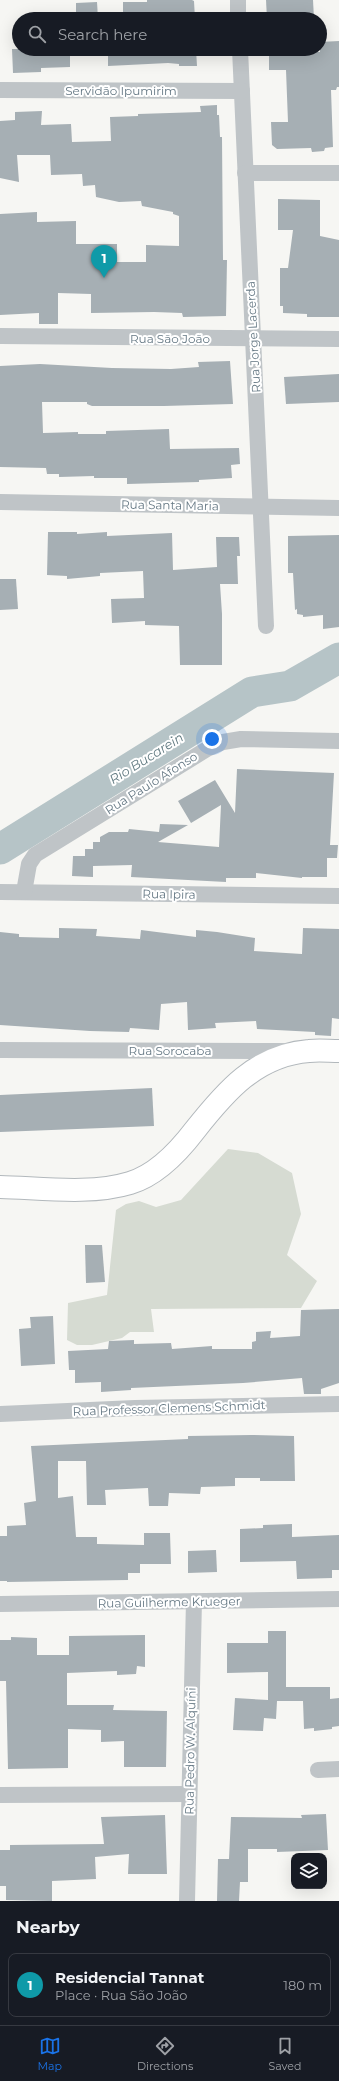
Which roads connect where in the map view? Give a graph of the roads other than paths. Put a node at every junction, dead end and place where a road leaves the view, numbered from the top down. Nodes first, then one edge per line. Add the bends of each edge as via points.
1 (238, 0) edge
2 (238, 12) edge
3 (240, 56) edge
4 (0, 90) edge
5 (242, 91) junction
6 (246, 173) junction
7 (339, 173) edge
8 (0, 336) edge
9 (253, 339) junction
10 (339, 339) edge
11 (0, 502) edge
12 (260, 506) junction
13 (339, 508) edge
14 (266, 626) dead end
15 (339, 741) edge
16 (0, 892) edge
17 (24, 892) junction
18 (339, 896) edge
19 (0, 1050) edge
20 (308, 1051) junction
21 (339, 1051) edge
22 (0, 1187) edge
23 (339, 1404) edge
24 (0, 1414) edge
25 (339, 1599) edge
26 (194, 1601) junction
27 (0, 1604) edge
28 (339, 1769) edge
29 (318, 1770) dead end
30 (189, 1794) junction
31 (0, 1795) edge
32 (187, 1901) edge

1 - 2 street
3 - 5 street, Rua Jorge Lacerda
4 - 5 street, Servidão Ipumirim
5 - 6 street, Rua Jorge Lacerda
6 - 7 street
6 - 9 street, Rua Jorge Lacerda
8 - 9 street, Rua São João
9 - 10 street, Rua São João
9 - 12 street, Rua Jorge Lacerda
11 - 12 street, Rua Santa Maria
12 - 13 street, Rua Santa Maria
12 - 14 street, Rua Jorge Lacerda
15 - 17 street, Rua Paulo Afonso via 241,739 223,742 207,749 35,855 29,864
16 - 17 street, Rua Ipira
17 - 18 street, Rua Ipira
19 - 20 street, Rua Sorocaba
20 - 21 main road, Rua Sorocaba
20 - 22 main road via 282,1057 246,1075 230,1087 184,1145 169,1159 131,1183 87,1189
23 - 24 street, Rua Professor Clemens Schmidt
25 - 26 street, Rua Guilherme Krueger
26 - 27 street, Rua Guilherme Krueger
26 - 30 street, Rua Pedro W. Alquíni
28 - 29 street
30 - 31 street
30 - 32 street, Rua Pedro W. Alquíni

